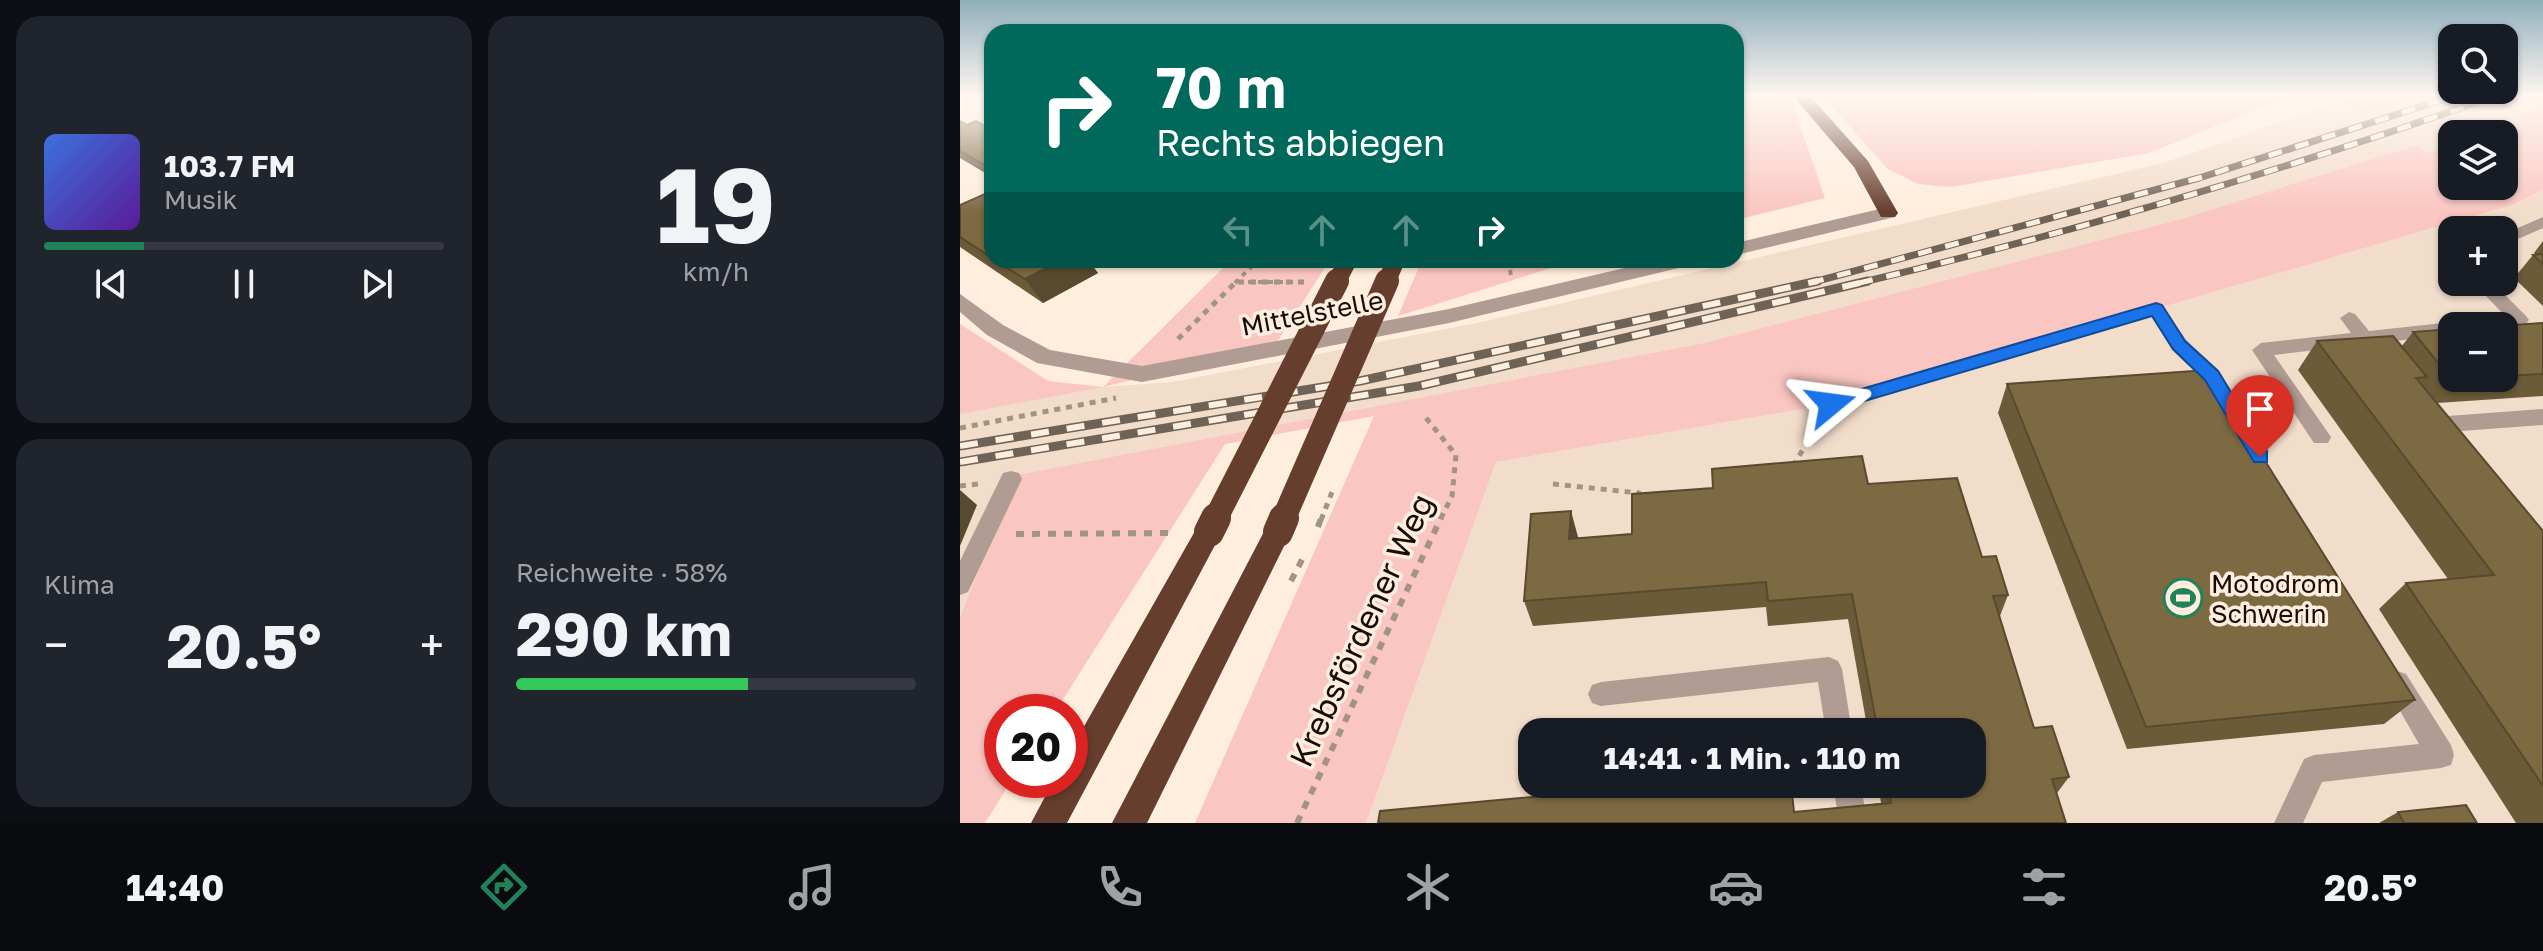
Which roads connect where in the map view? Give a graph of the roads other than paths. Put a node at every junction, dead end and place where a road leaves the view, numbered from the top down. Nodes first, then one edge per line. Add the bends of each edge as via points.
1 (1835, 134) edge
2 (1888, 213) joint
3 (2543, 222) edge
4 (2518, 234) edge
5 (1744, 247) edge
6 (1344, 268) edge
7 (1393, 268) edge
8 (1653, 268) edge
9 (2496, 296) edge
10 (960, 301) edge
11 (2512, 312) edge
12 (2349, 318) dead end
13 (2438, 330) edge
14 (2366, 339) junction
15 (2395, 376) edge
16 (1831, 404) road end
17 (2236, 416) edge
18 (2543, 417) edge
19 (2321, 437) dead end
20 (2454, 449) edge
21 (1011, 479) dead end
22 (960, 585) edge
23 (2383, 660) edge
24 (1601, 694) dead end
25 (1837, 718) edge
26 (1849, 798) edge
27 (1048, 823) edge
28 (1129, 823) edge
29 (1853, 823) edge
30 (2288, 823) edge

1 - 2 highway via 1862,165
2 - 5 street
3 - 4 lane
6 - 27 highway, bridge via 1195,532
7 - 28 highway, bridge via 1278,532
8 - 10 street, Mittelstelle via 1449,316 1142,374 1045,357 995,330
9 - 11 lane
12 - 14 lane
13 - 14 lane
14 - 15 lane
14 - 19 lane via 2261,350
16 - 17 lane via 2156,309 2179,345 2211,375
18 - 20 lane via 2429,418
21 - 22 lane
23 - 30 lane via 2441,755 2314,769
24 - 25 lane via 1829,669
26 - 29 lane

